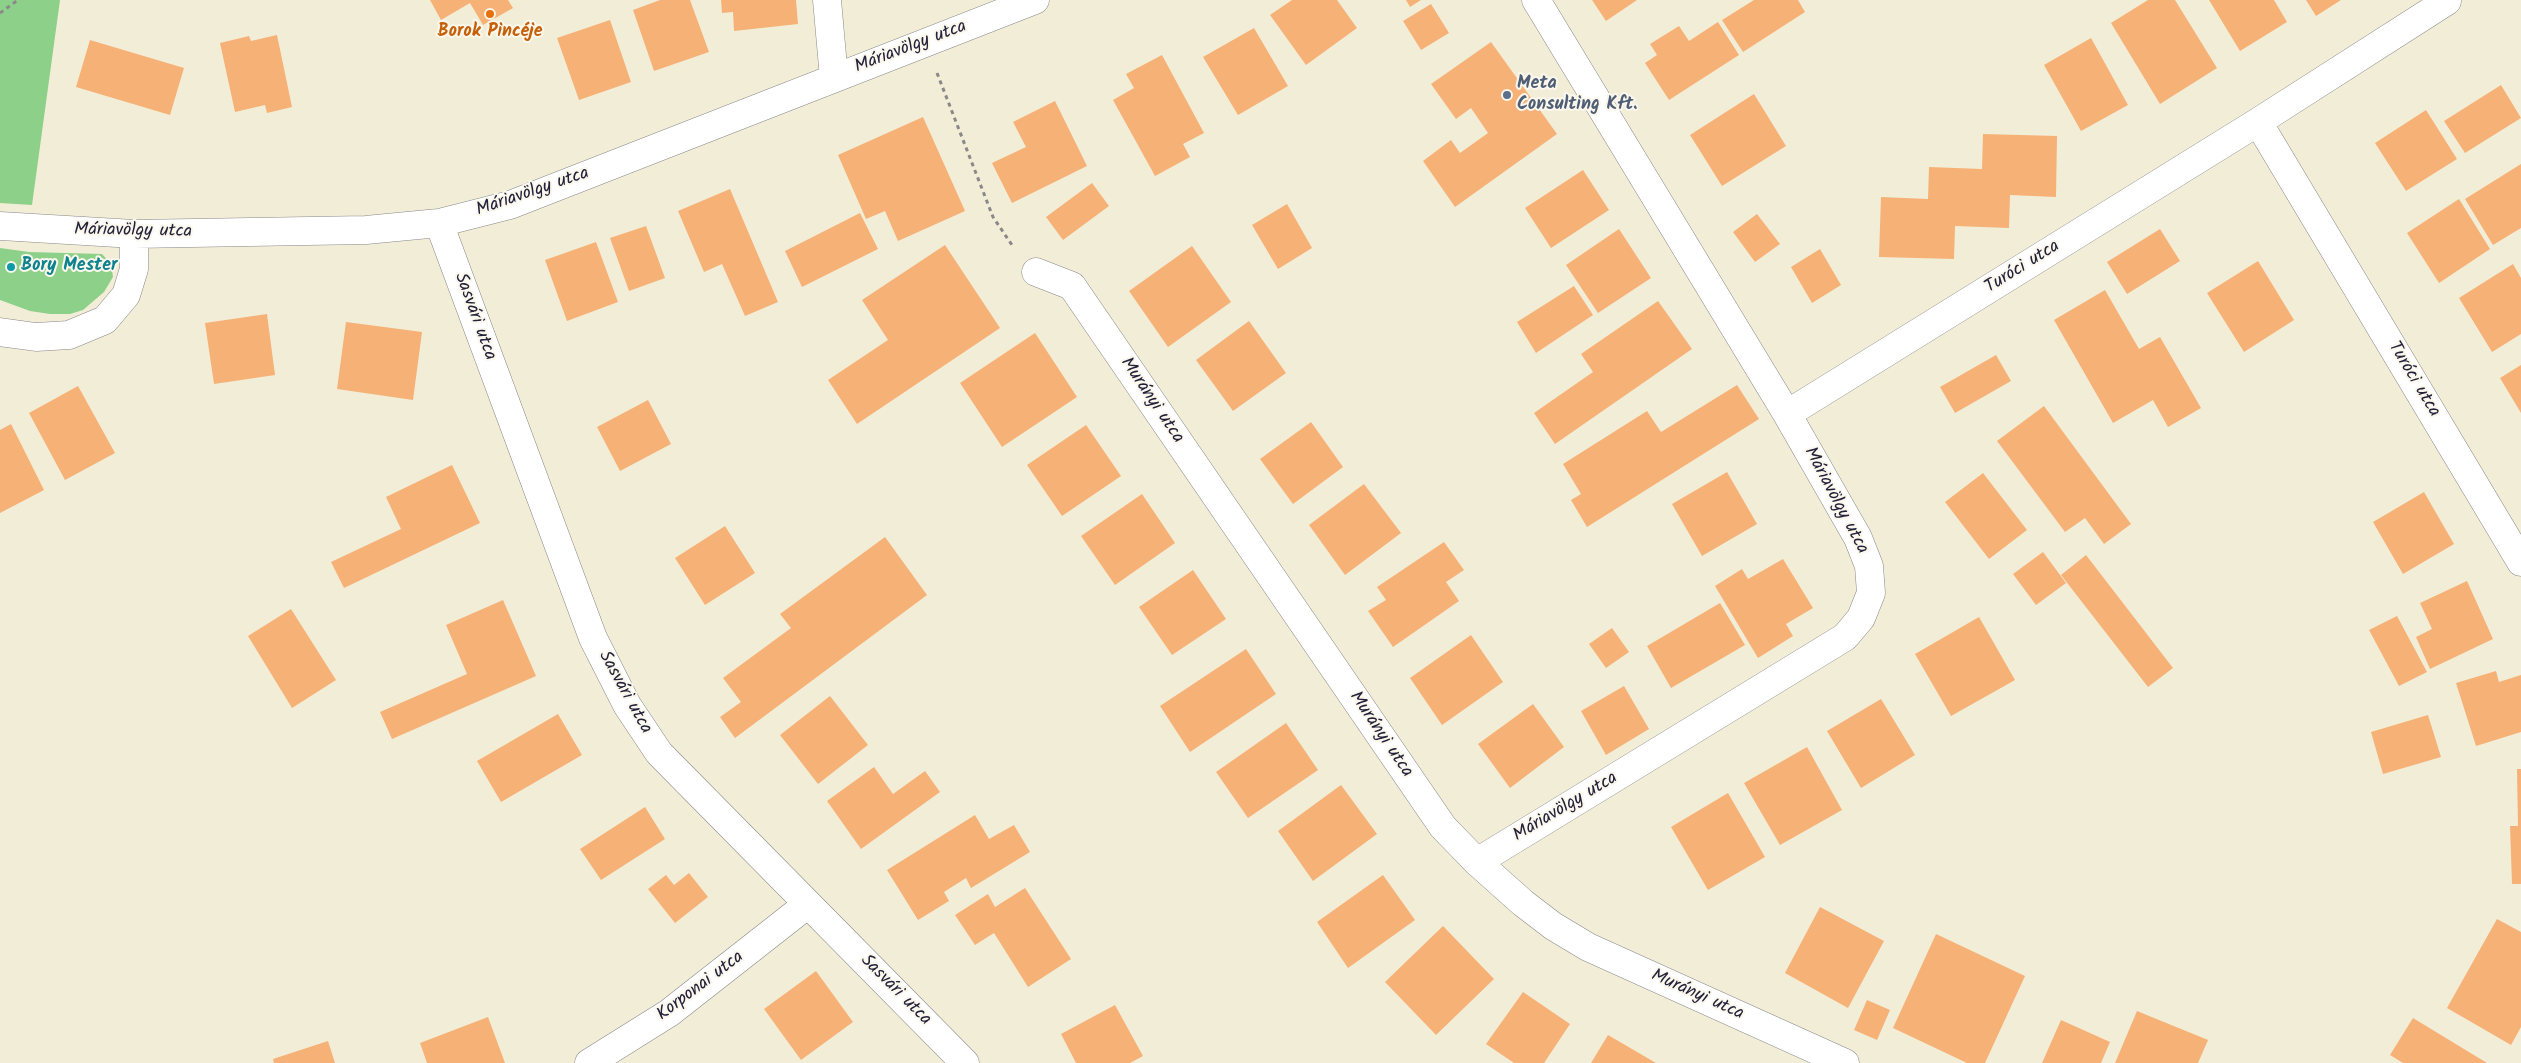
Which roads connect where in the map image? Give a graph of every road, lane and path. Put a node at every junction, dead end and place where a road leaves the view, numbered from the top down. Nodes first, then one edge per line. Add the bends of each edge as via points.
1 (18, 0) edge
2 (827, 0) edge
3 (1035, 0) edge
4 (1536, 0) edge
5 (2447, 1) edge
6 (0, 13) edge
7 (924, 43) junction
8 (834, 78) junction
9 (2258, 122) junction
10 (993, 217) dead end
11 (439, 223) junction
12 (0, 226) edge
13 (134, 234) junction
14 (1036, 272) dead end
15 (0, 332) edge
16 (1787, 414) junction
17 (2521, 562) edge
18 (1477, 862) junction
19 (808, 904) junction
20 (589, 1063) edge
21 (965, 1063) edge
22 (1845, 1063) edge

1 - 6 path
2 - 8 street
3 - 7 street, Máriavölgy utca
4 - 16 street, Máriavölgy utca
5 - 9 street, Turóci utca
7 - 8 street, Máriavölgy utca
7 - 10 path
8 - 11 street, Máriavölgy utca via 510,205
9 - 16 street, Turóci utca
9 - 17 street, Turóci utca
11 - 13 street, Máriavölgy utca via 366,230
11 - 19 street, Sasvári utca via 593,638 627,705 659,753
12 - 13 street, Máriavölgy utca
13 - 15 street via 134,269 126,295 105,320 69,335 36,337
14 - 18 street, Murányi utca via 1072,286 1443,827
16 - 18 street, Máriavölgy utca via 1858,538 1868,566 1872,592 1861,618 1845,637
18 - 22 street, Murányi utca via 1553,926 1588,947
19 - 20 street, Korponai utca via 669,1013
19 - 21 street, Sasvári utca

